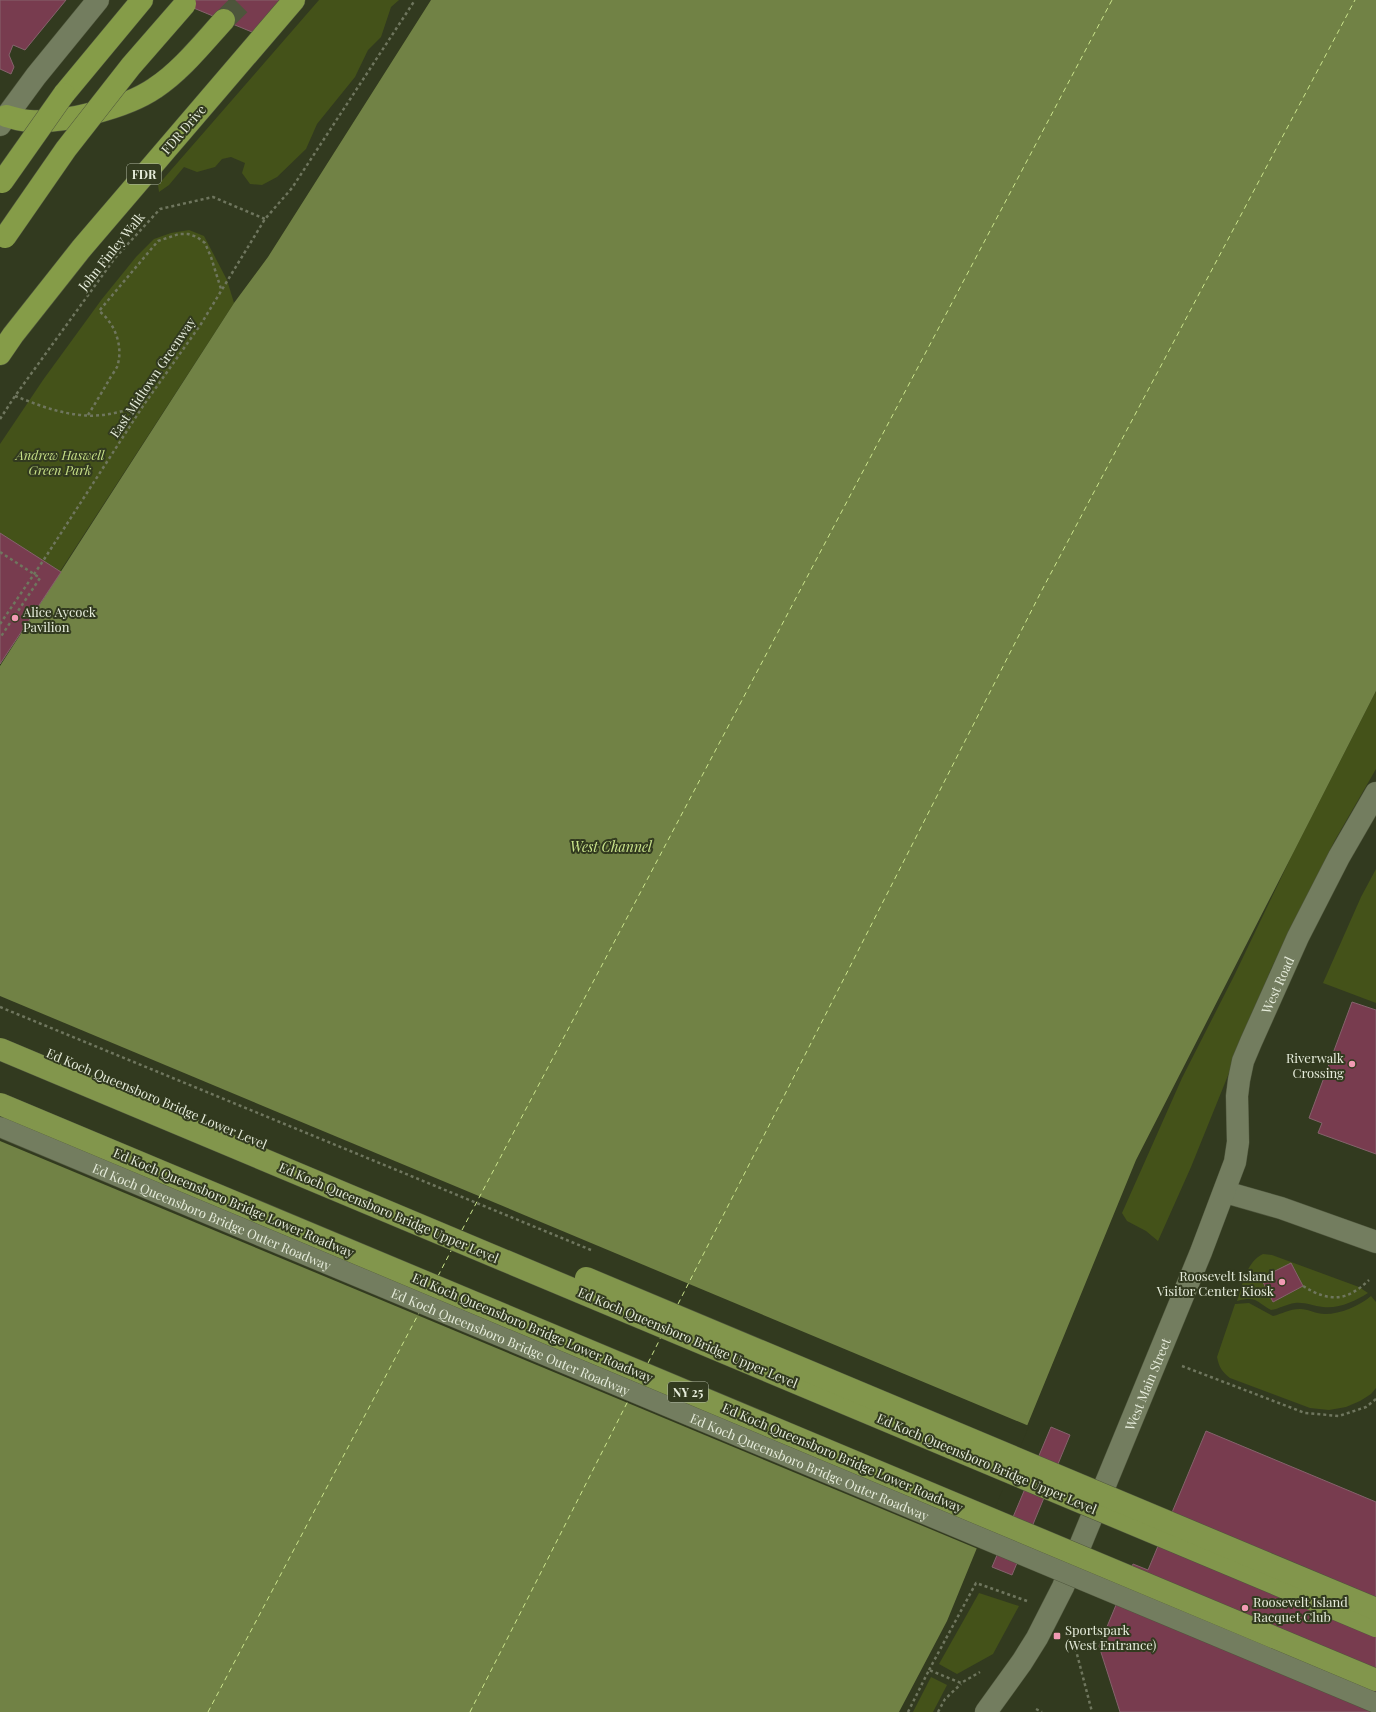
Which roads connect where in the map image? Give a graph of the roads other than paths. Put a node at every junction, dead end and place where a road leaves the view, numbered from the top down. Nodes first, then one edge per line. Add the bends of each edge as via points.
1 (98, 0) edge
2 (142, 0) edge
3 (294, 0) edge
4 (185, 4) dead end
5 (224, 20) tunnel mouth
6 (3, 121) edge
7 (1, 183) edge
8 (3, 241) edge
9 (0, 354) edge
10 (1376, 793) edge
11 (0, 1033) edge
12 (0, 1049) edge
13 (0, 1087) edge
14 (0, 1104) edge
15 (0, 1126) edge
16 (1225, 1192) junction
17 (1376, 1242) edge
18 (1376, 1609) edge
19 (1376, 1626) edge
20 (1376, 1664) edge
21 (1376, 1680) edge
22 (1376, 1703) edge
23 (986, 1712) edge

1 - 6 street
2 - 7 highway, bridge via 64,94
3 - 9 highway, FDR Drive / FDR via 81,249
4 - 8 highway, bridge via 131,66 66,149
5 - 6 highway via 166,79 155,88 126,103 92,113 50,120
10 - 16 street, West Road via 1339,857 1298,937 1246,1055 1237,1096 1235,1162
11 - 18 highway, Ed Koch Queensboro Bridge Lower Level, bridge
12 - 19 highway, Ed Koch Queensboro Bridge Upper Level, bridge
13 - 20 highway
14 - 21 highway, Ed Koch Queensboro Bridge Lower Roadway / NY 25, bridge
15 - 22 street, Ed Koch Queensboro Bridge Outer Roadway, bridge
16 - 17 street
16 - 23 street, West Main Street via 1063,1587 1037,1638

